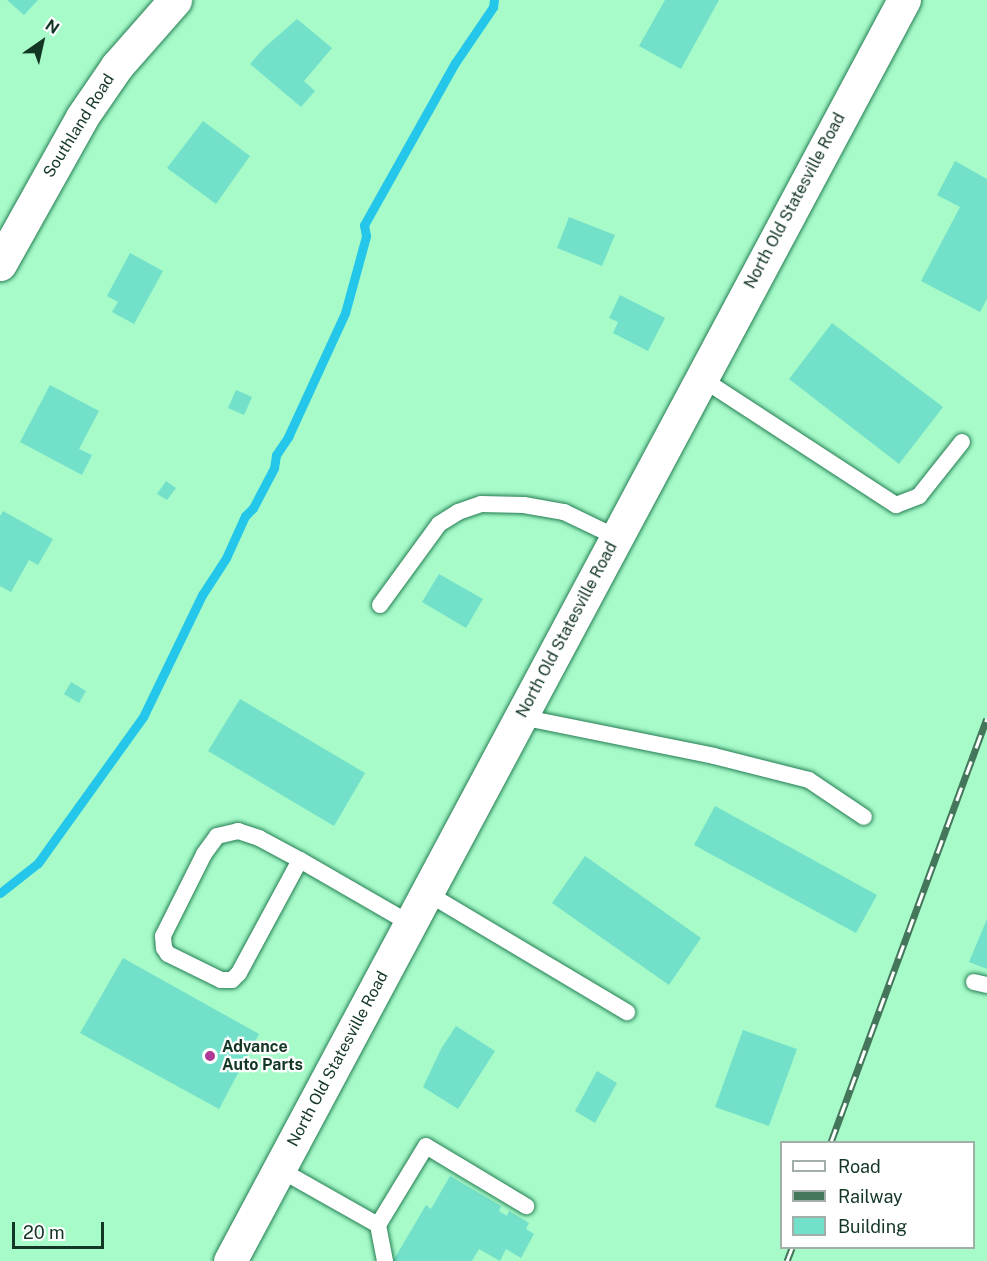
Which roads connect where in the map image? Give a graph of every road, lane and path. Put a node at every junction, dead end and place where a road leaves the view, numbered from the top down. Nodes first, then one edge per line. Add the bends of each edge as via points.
1 (175, 0) edge
2 (903, 0) edge
3 (0, 264) edge
4 (701, 378) junction
5 (962, 442) dead end
6 (616, 537) junction
7 (380, 605) dead end
8 (521, 717) junction
9 (864, 817) dead end
10 (300, 860) junction
11 (427, 893) junction
12 (411, 924) junction
13 (627, 1012) dead end
14 (279, 1169) junction
15 (526, 1206) dead end
16 (378, 1225) junction
17 (230, 1261) edge
18 (385, 1261) edge

1 - 3 main road, Southland Road via 117,66 82,117
2 - 4 main road, North Old Statesville Road
4 - 5 lane via 896,505 920,496
4 - 6 main road, North Old Statesville Road
6 - 7 lane via 564,512 524,505 481,504 439,524
6 - 8 main road, North Old Statesville Road
8 - 9 lane via 714,756 809,780
8 - 11 main road, North Old Statesville Road
10 - 10 lane via 232,980 221,980 168,954 163,936 217,836 238,831
10 - 12 lane
11 - 12 main road, North Old Statesville Road
11 - 13 lane
12 - 14 main road, North Old Statesville Road
14 - 16 lane
14 - 17 main road, North Old Statesville Road
15 - 16 lane via 426,1146
16 - 18 lane

